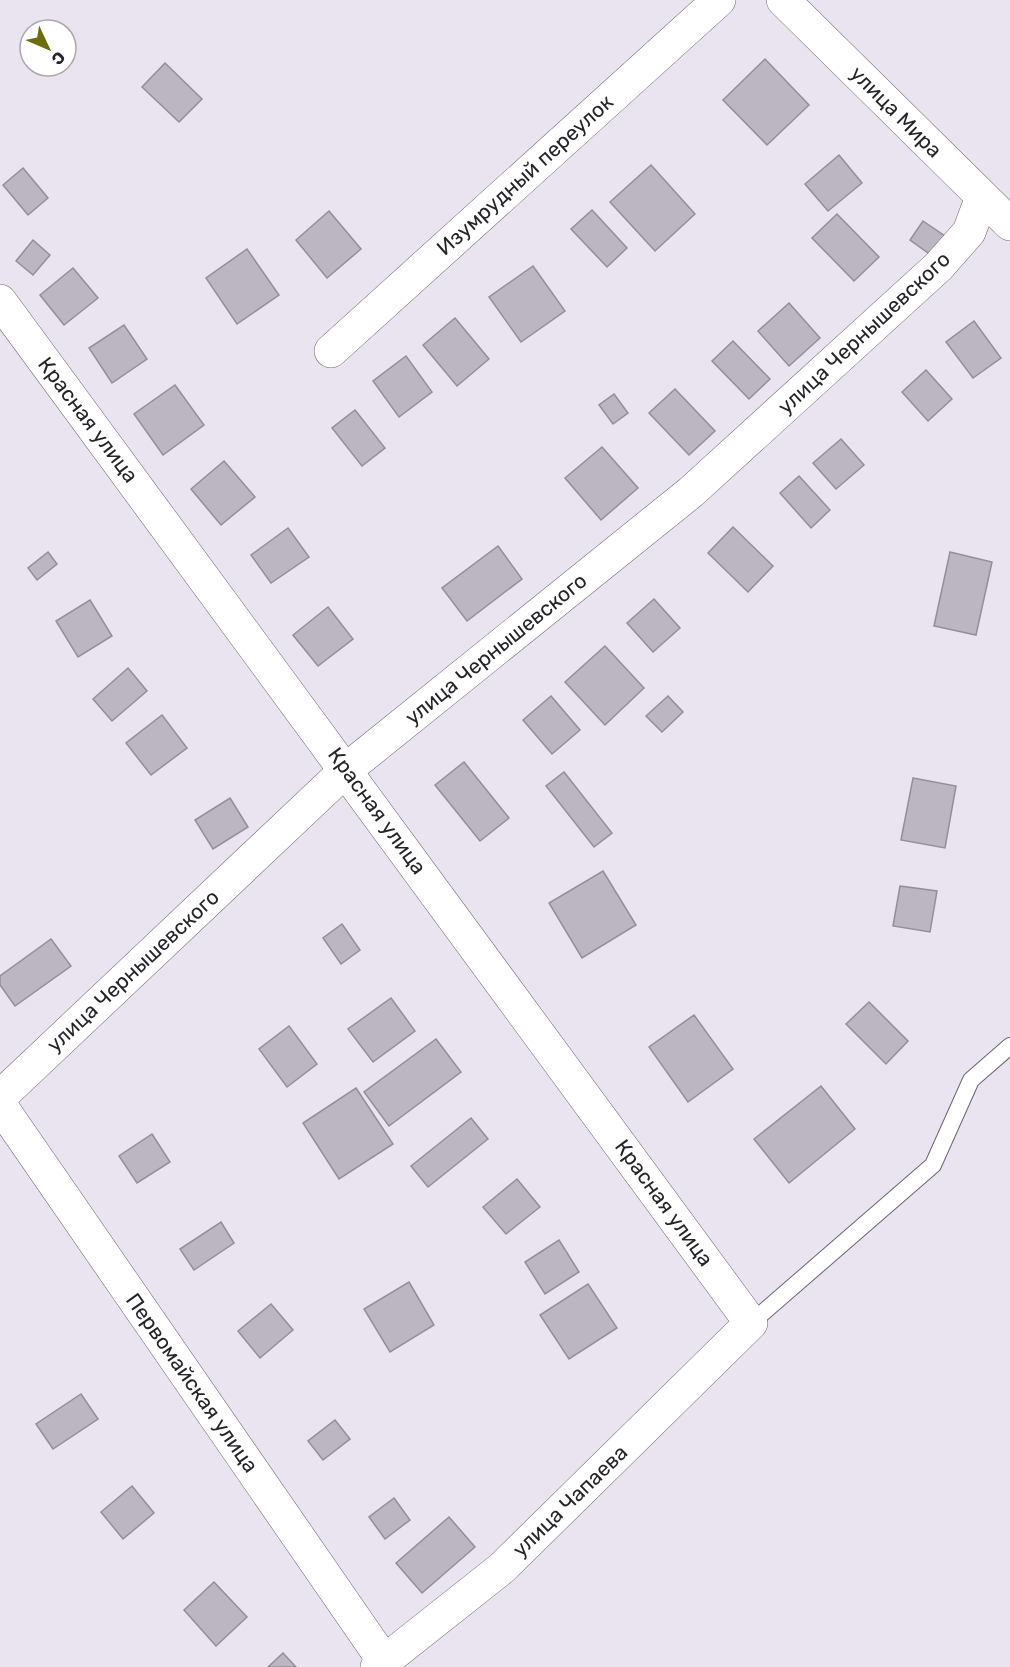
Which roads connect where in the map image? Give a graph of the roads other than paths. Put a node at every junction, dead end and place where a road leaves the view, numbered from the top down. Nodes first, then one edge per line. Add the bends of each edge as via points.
1 (719, 0) edge
2 (783, 0) edge
3 (982, 197) junction
4 (1010, 224) edge
5 (0, 301) edge
6 (331, 351) dead end
7 (347, 770) junction
8 (1010, 1046) edge
9 (0, 1097) edge
10 (0, 1105) edge
11 (751, 1323) junction
12 (381, 1664) edge

1 - 6 street, Изумрудный переулок
2 - 3 street, улица Мира
3 - 4 street, улица Мира
3 - 7 street, улица Чернышевского via 969,232 938,267 691,492
5 - 7 street, Красная улица
7 - 9 street, улица Чернышевского
7 - 11 street, Красная улица
8 - 11 lane via 971,1080 933,1166
10 - 12 street, Первомайская улица
11 - 12 street, улица Чапаева via 502,1568

